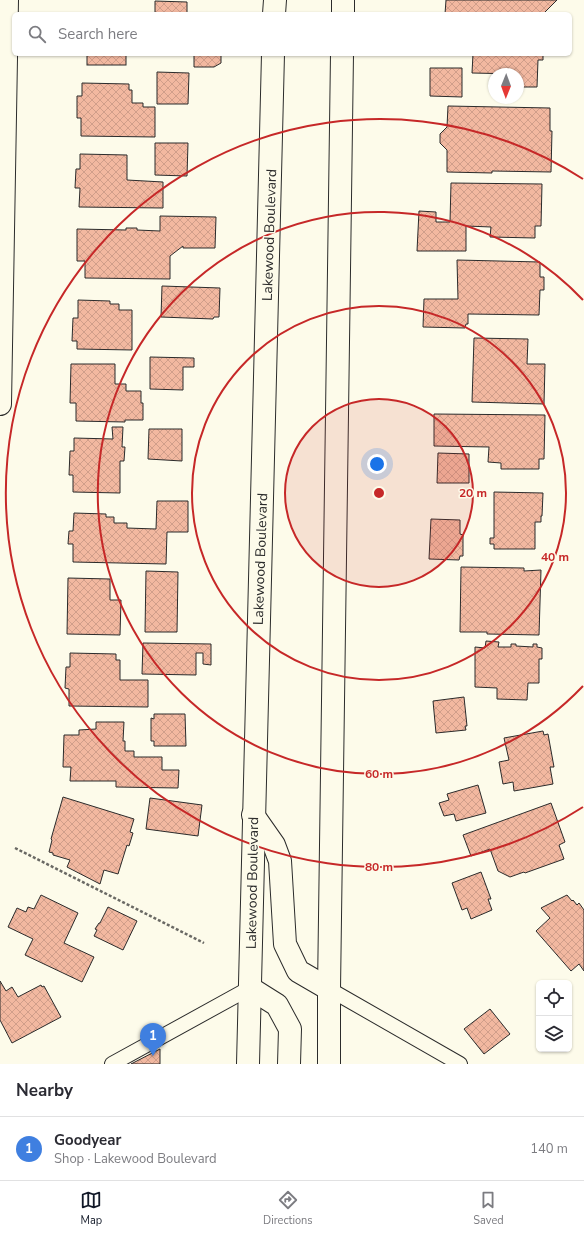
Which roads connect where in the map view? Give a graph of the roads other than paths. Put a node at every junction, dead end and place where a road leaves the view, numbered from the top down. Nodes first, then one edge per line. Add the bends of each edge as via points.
1 (7, 0) edge
2 (275, 0) edge
3 (343, 0) edge
4 (274, 12) edge
5 (343, 12) edge
6 (273, 56) edge
7 (342, 56) edge
8 (0, 404) edge
9 (253, 815) junction
10 (250, 988) junction
11 (329, 989) junction
12 (112, 1064) edge
13 (248, 1064) edge
14 (289, 1064) edge
15 (329, 1064) edge
16 (460, 1064) edge

1 - 8 main road
2 - 4 main road
3 - 5 main road
6 - 9 main road, Lakewood Boulevard
7 - 11 main road
9 - 10 main road, Lakewood Boulevard
9 - 11 main road via 274,845 280,861 285,944 298,971
10 - 12 lane
10 - 13 main road, Lakewood Boulevard
10 - 14 main road via 277,1005 290,1029
11 - 15 main road
11 - 16 lane

